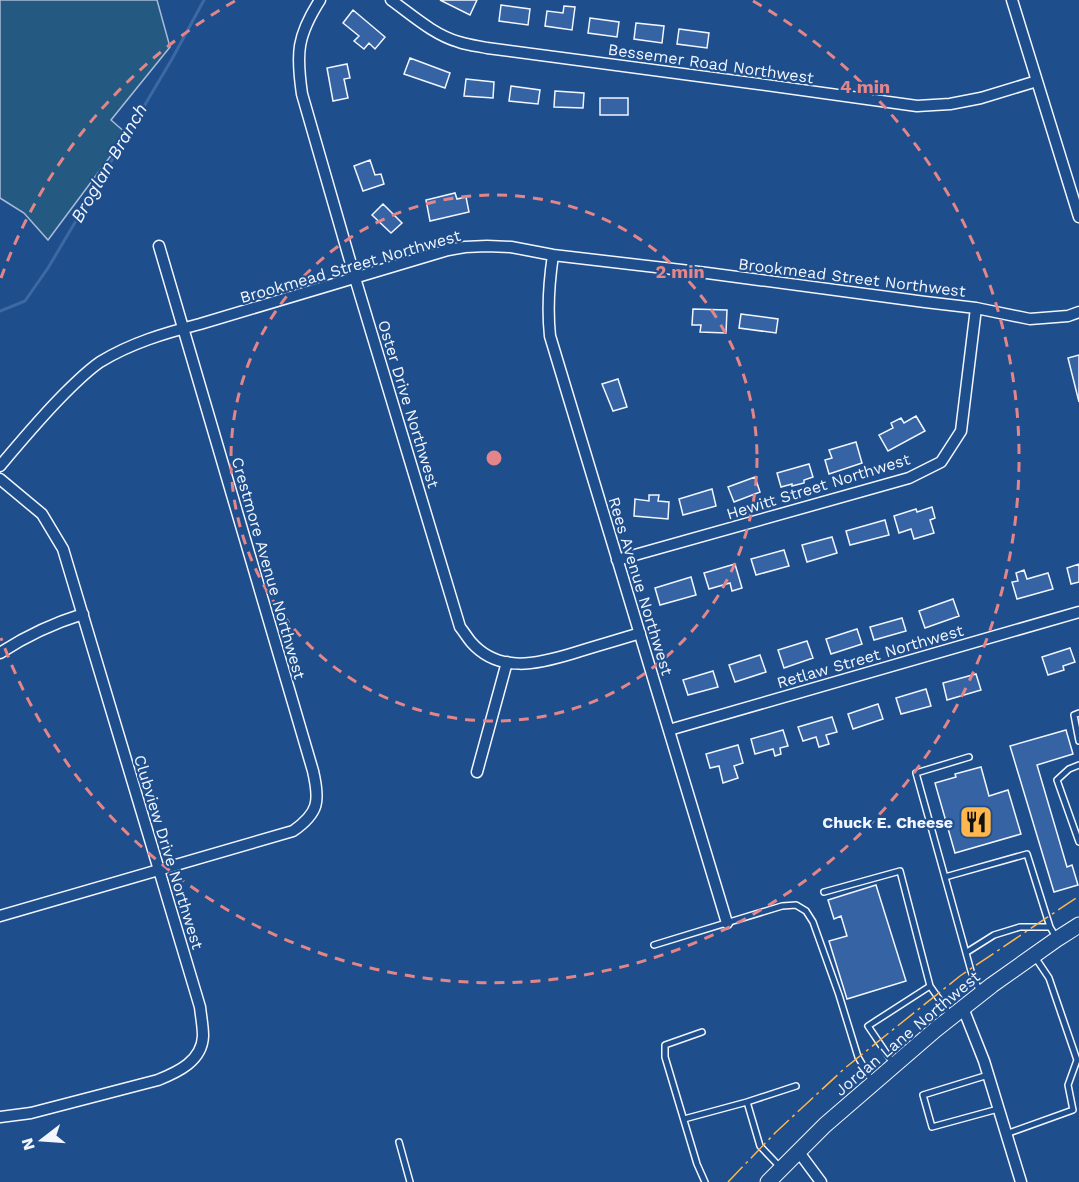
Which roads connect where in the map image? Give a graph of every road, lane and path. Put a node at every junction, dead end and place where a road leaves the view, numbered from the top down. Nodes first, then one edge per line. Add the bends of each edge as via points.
1 (320, 0) edge
2 (391, 0) edge
3 (1012, 0) edge
4 (1037, 81) junction
5 (1079, 217) edge
6 (159, 246) dead end
7 (553, 255) junction
8 (355, 278) junction
9 (976, 308) junction
10 (1079, 312) edge
11 (183, 328) junction
12 (0, 466) edge
13 (0, 480) edge
14 (617, 561) junction
15 (1079, 612) edge
16 (83, 614) junction
17 (640, 633) junction
18 (0, 652) edge
19 (507, 662) junction
20 (1079, 713) edge
21 (669, 730) junction
22 (1079, 741) edge
23 (969, 758) dead end
24 (1079, 765) edge
25 (477, 772) dead end
26 (1079, 842) edge
27 (159, 870) junction
28 (945, 877) junction
29 (824, 892) dead end
30 (0, 916) edge
31 (727, 922) junction
32 (1079, 925) edge
33 (1053, 933) junction
34 (654, 945) dead end
35 (967, 952) junction
36 (1034, 956) junction
37 (930, 986) junction
38 (981, 994) junction
39 (957, 1012) junction
40 (702, 1032) dead end
41 (894, 1065) junction
42 (988, 1075) junction
43 (873, 1083) junction
44 (796, 1086) dead end
45 (747, 1102) junction
46 (998, 1109) junction
47 (0, 1117) edge
48 (684, 1119) junction
49 (1006, 1134) junction
50 (399, 1142) dead end
51 (798, 1151) junction
52 (775, 1177) edge
53 (410, 1182) edge
54 (705, 1182) edge
55 (821, 1182) edge
56 (1021, 1182) edge

1 - 8 street, Oster Drive Northwest via 302,36 298,70
2 - 4 street, Bessemer Road Northwest via 443,35 487,48 917,106 981,98
3 - 4 street
4 - 5 street
6 - 11 street, Crestmore Avenue Northwest
7 - 8 street, Brookmead Street Northwest via 511,246 465,247
7 - 9 street, Brookmead Street Northwest
7 - 14 street, Rees Avenue Northwest via 548,290 550,336
8 - 11 street, Brookmead Street Northwest
8 - 19 street, Oster Drive Northwest via 460,627 483,652
9 - 10 street, Brookmead Street Northwest via 1030,319
9 - 14 street, Hewitt Street Northwest via 961,431 941,462 909,478
11 - 12 street, Brookmead Street Northwest via 125,349 85,373
11 - 27 street, Crestmore Avenue Northwest via 318,793 307,822 293,831
13 - 16 street, Clubview Drive Northwest via 42,514 63,549
14 - 17 street, Rees Avenue Northwest
15 - 21 street, Retlaw Street Northwest
16 - 18 street
16 - 27 street, Clubview Drive Northwest
17 - 19 street, Oster Drive Northwest via 550,660
17 - 21 street, Rees Avenue Northwest
19 - 25 street
20 - 22 lane via 1074,715
21 - 31 street, Rees Avenue Northwest
23 - 28 lane via 916,773
24 - 26 lane via 1057,780
27 - 30 street
27 - 47 street, Clubview Drive Northwest via 200,1007 203,1039 189,1065 158,1080 31,1113
28 - 33 lane via 1027,854
28 - 35 lane
29 - 37 lane via 900,871
31 - 34 lane
31 - 43 lane via 782,906 796,905 806,911 858,1057
32 - 33 main road, Jordan Lane Northwest
33 - 35 lane via 1020,927 994,935
33 - 36 main road, Jordan Lane Northwest
35 - 38 lane
36 - 38 main road, Jordan Lane Northwest
36 - 49 lane via 1049,978 1077,1060 1068,1085 1073,1110
37 - 39 lane
37 - 41 lane via 868,1026
38 - 39 main road, Jordan Lane Northwest
39 - 41 main road, Jordan Lane Northwest
39 - 42 street
40 - 48 lane via 665,1046
41 - 43 main road, Jordan Lane Northwest
42 - 46 street
42 - 46 lane via 922,1095 932,1127
43 - 51 main road, Jordan Lane Northwest
44 - 45 lane
45 - 48 lane
45 - 52 lane via 760,1146
46 - 49 street
48 - 54 lane
49 - 56 street
50 - 53 lane
51 - 52 main road, Jordan Lane Northwest
51 - 55 street

